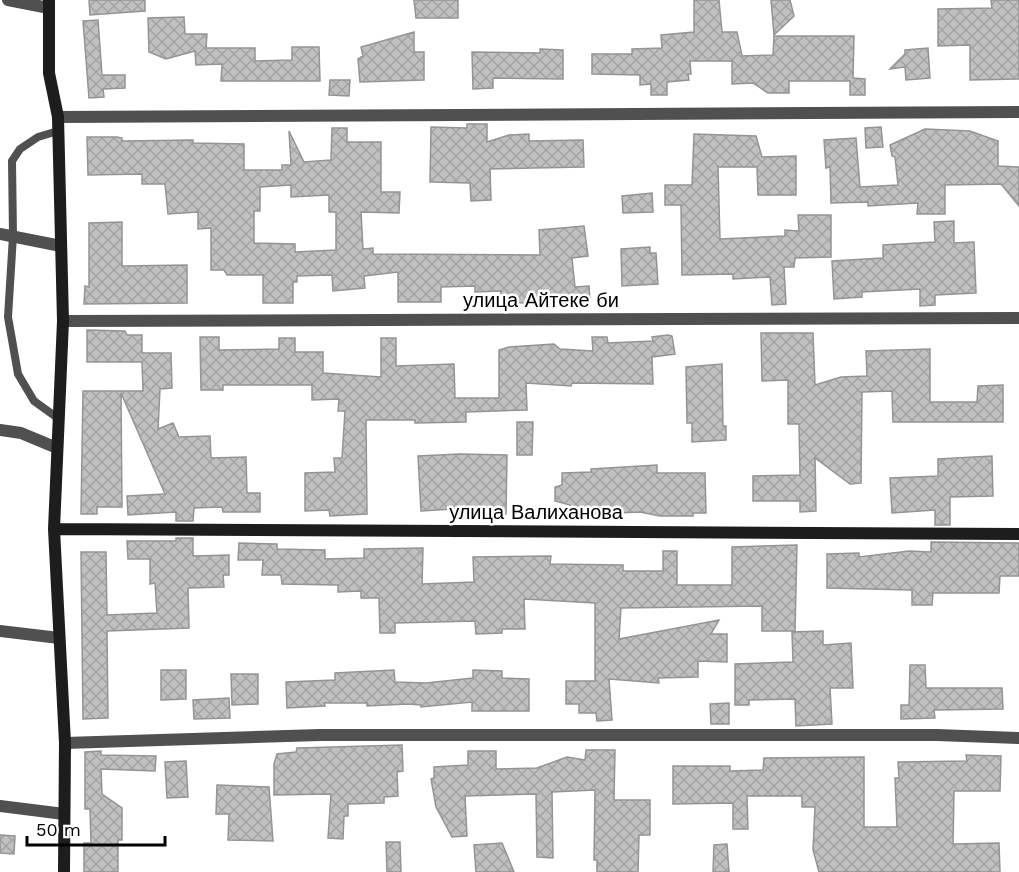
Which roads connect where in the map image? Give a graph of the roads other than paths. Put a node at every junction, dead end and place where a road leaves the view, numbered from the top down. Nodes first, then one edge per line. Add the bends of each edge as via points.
1 (8, 0) edge
2 (49, 4) edge
3 (1019, 112) edge
4 (58, 117) junction
5 (58, 131) junction
6 (6, 235) edge
7 (61, 246) junction
8 (1019, 318) edge
9 (63, 321) junction
10 (59, 419) junction
11 (0, 430) edge
12 (57, 448) junction
13 (54, 529) junction
14 (1019, 534) edge
15 (0, 631) edge
16 (59, 638) junction
17 (1019, 738) edge
18 (65, 743) junction
19 (0, 806) edge
20 (64, 814) junction
21 (64, 872) edge

1 - 2 street
2 - 4 street via 49,74
3 - 4 street
4 - 5 street
5 - 6 lane via 38,137 20,149 12,161
5 - 7 street
6 - 7 street
6 - 10 lane via 8,317 18,374 34,401
7 - 9 street
8 - 9 street, улица Айтеке би
9 - 10 street
10 - 12 street
11 - 12 street via 21,433
12 - 13 street
13 - 14 street, улица Валиханова
13 - 16 street
15 - 16 street
16 - 18 street
17 - 18 street via 332,735
18 - 20 street
19 - 20 street
20 - 21 street

